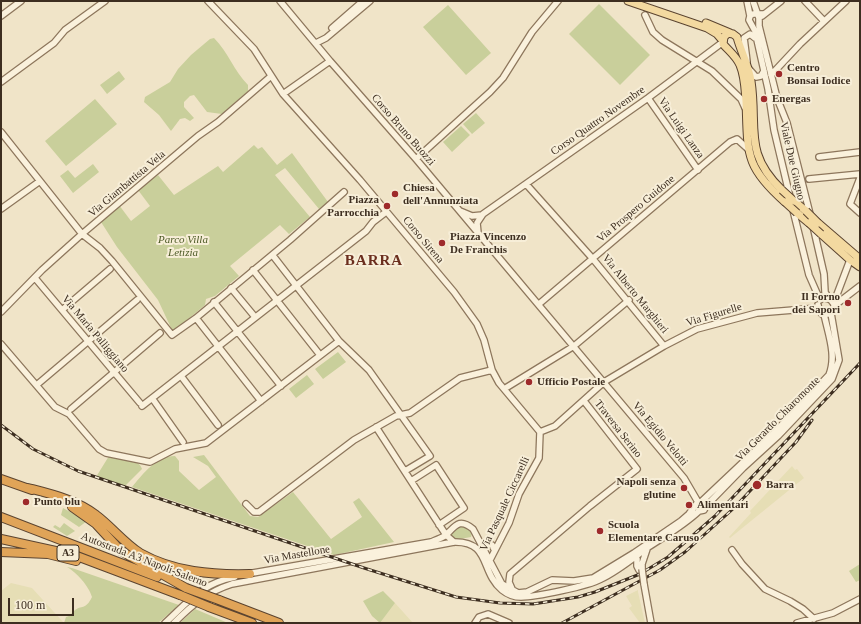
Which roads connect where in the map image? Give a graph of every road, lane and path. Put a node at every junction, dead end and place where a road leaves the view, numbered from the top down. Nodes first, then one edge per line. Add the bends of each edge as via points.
1 (21, 1) edge
2 (105, 1) edge
3 (208, 1) edge
4 (280, 1) edge
5 (363, 1) edge
6 (370, 1) edge
7 (558, 1) edge
8 (628, 1) edge
9 (642, 1) edge
10 (747, 1) edge
11 (781, 1) edge
12 (805, 1) edge
13 (846, 1) edge
14 (753, 3) edge
15 (766, 12) junction
16 (645, 15) dead end
17 (1, 16) edge
18 (750, 16) junction
19 (758, 19) junction
20 (824, 21) junction
21 (751, 24) junction
22 (730, 33) junction
23 (738, 40) junction
24 (757, 42) junction
25 (316, 43) junction
26 (725, 44) junction
27 (330, 61) junction
28 (697, 61) junction
29 (748, 66) junction
30 (764, 71) junction
31 (771, 75) junction
32 (270, 77) junction
33 (1, 82) edge
34 (283, 94) junction
35 (648, 98) junction
36 (746, 110) junction
37 (1, 132) edge
38 (748, 148) junction
39 (860, 152) edge
40 (819, 157) dead end
41 (416, 159) junction
42 (698, 170) junction
43 (860, 174) edge
44 (860, 178) edge
45 (809, 179) dead end
46 (40, 181) junction
47 (526, 184) junction
48 (344, 192) dead end
49 (1, 209) edge
50 (458, 210) junction
51 (386, 212) junction
52 (860, 213) edge
53 (483, 214) junction
54 (82, 234) junction
55 (478, 234) junction
56 (274, 257) dead end
57 (593, 259) junction
58 (860, 259) edge
59 (850, 260) junction
60 (860, 267) edge
61 (110, 270) dead end
62 (253, 270) junction
63 (35, 278) junction
64 (296, 285) junction
65 (860, 286) edge
66 (231, 288) junction
67 (137, 300) dead end
68 (277, 300) junction
69 (629, 300) junction
70 (820, 300) junction
71 (833, 301) junction
72 (214, 302) junction
73 (539, 304) junction
74 (818, 308) junction
75 (62, 310) junction
76 (1, 312) edge
77 (831, 313) junction
78 (824, 314) junction
79 (255, 317) junction
80 (196, 318) junction
81 (238, 330) junction
82 (160, 333) dead end
83 (88, 342) junction
84 (339, 342) junction
85 (1, 344) edge
86 (219, 346) junction
87 (574, 346) junction
88 (664, 346) junction
89 (320, 355) junction
90 (492, 370) junction
91 (114, 373) junction
92 (181, 376) junction
93 (604, 382) junction
94 (39, 383) dead end
95 (281, 386) junction
96 (504, 389) junction
97 (152, 398) junction
98 (261, 401) junction
99 (584, 401) junction
100 (71, 409) dead end
101 (402, 414) junction
102 (218, 425) dead end
103 (376, 427) junction
104 (540, 432) junction
105 (183, 442) dead end
106 (404, 471) junction
107 (1, 479) edge
108 (411, 481) junction
109 (246, 504) dead end
110 (700, 505) junction
111 (1, 517) edge
112 (96, 519) junction
113 (440, 525) junction
114 (453, 527) junction
115 (474, 532) junction
116 (446, 535) junction
117 (1, 539) edge
118 (454, 542) junction
119 (465, 542) junction
120 (437, 543) junction
121 (481, 543) junction
122 (492, 547) junction
123 (648, 548) junction
124 (732, 550) dead end
125 (1, 552) edge
126 (636, 556) junction
127 (490, 560) junction
128 (628, 562) junction
129 (640, 569) junction
130 (495, 571) junction
131 (250, 574) junction
132 (510, 574) junction
133 (132, 577) junction
134 (556, 580) junction
135 (186, 588) junction
136 (557, 590) junction
137 (513, 591) junction
138 (860, 599) edge
139 (814, 620) junction
140 (476, 622) edge
141 (165, 623) edge
142 (174, 623) edge
143 (252, 623) edge
144 (280, 623) edge
145 (509, 623) edge
146 (651, 623) edge
147 (797, 623) edge

1 - 17 street
2 - 33 street
3 - 32 street, Corso Sirena via 254,49
4 - 25 street, Corso Bruno Buozzi
5 - 25 street
6 - 25 street via 326,38
7 - 41 street via 532,32 495,88
8 - 26 main road via 707,28 717,34
9 - 22 main road
10 - 18 street
11 - 15 street
12 - 20 street
13 - 20 street
14 - 15 street
14 - 19 street, Viale Due Giugno
15 - 19 street
16 - 28 street via 653,32 662,40
18 - 19 street via 752,14
18 - 21 street, Viale Due Giugno
19 - 21 street
19 - 31 street, Viale Due Giugno
20 - 31 street
21 - 24 street, Viale Due Giugno
22 - 23 main road
22 - 26 main road via 726,35
23 - 26 main road via 736,46
23 - 29 main road
24 - 29 street via 751,34 746,34 744,38
24 - 30 street, Viale Due Giugno
25 - 27 street, Corso Bruno Buozzi
26 - 28 street, Corso Quattro Novembre
26 - 36 main road via 742,72
27 - 34 street
27 - 41 street, Corso Bruno Buozzi
28 - 35 street, Corso Quattro Novembre
28 - 36 street via 737,94
29 - 30 street via 756,77 761,76
29 - 58 main road, bridge via 754,140 757,155 766,174
30 - 70 street, Viale Due Giugno via 774,130 809,275
31 - 71 street, Viale Due Giugno via 789,130 824,274 825,292
32 - 34 street, Corso Sirena
32 - 54 street, Via Giambattista Vela
34 - 51 street, Corso Sirena
35 - 42 street, Via Luigi Lanza
35 - 47 street, Corso Quattro Novembre
36 - 38 main road
37 - 46 street
38 - 42 street, Via Prospero Guidone via 740,141 733,140
38 - 59 main road, bridge via 757,174
39 - 40 street
41 - 50 street, Corso Bruno Buozzi
42 - 57 street, Via Prospero Guidone
43 - 45 street
44 - 52 street via 850,204
46 - 49 street
46 - 54 street
47 - 53 street, Corso Quattro Novembre
47 - 57 street, Via Alberto Marghieri
48 - 62 street
50 - 53 street via 472,216
50 - 55 street, Corso Bruno Buozzi
51 - 64 street via 366,231
51 - 90 street, Corso Sirena via 454,292 477,324
53 - 55 street via 477,222
54 - 63 street, Via Giambattista Vela
54 - 80 street via 112,261 169,333 175,334
55 - 73 street, Corso Bruno Buozzi
56 - 64 street
57 - 69 street, Via Alberto Marghieri
57 - 73 street, Via Prospero Guidone
59 - 60 main road
59 - 71 street
61 - 75 street
62 - 66 street
62 - 68 street
63 - 75 street, Via Maria Palliggiano
63 - 76 street, Via Giambattista Vela
64 - 68 street
64 - 84 street
65 - 71 street via 848,297
66 - 72 street
66 - 79 street
67 - 83 street
68 - 79 street
68 - 89 street
69 - 87 street
69 - 88 street, Via Alberto Marghieri
70 - 71 street
70 - 74 street
71 - 77 street
72 - 80 street
72 - 81 street
73 - 87 street, Corso Bruno Buozzi
74 - 78 street
74 - 88 street, Via Figurelle via 742,316 697,329
75 - 83 street, Via Maria Palliggiano
77 - 78 street
77 - 110 street, Via Gerardo Chiaromonte via 839,360 832,379 778,436
78 - 110 street, Via Gerardo Chiaromonte via 833,355 829,375
79 - 81 street
80 - 86 street
81 - 86 street
81 - 95 street
82 - 91 street
83 - 91 street, Via Maria Palliggiano
83 - 94 street
84 - 89 street
84 - 101 street via 369,370
85 - 98 street via 55,407 69,414 106,453 150,462 180,448 201,445
86 - 92 street
86 - 98 street
87 - 93 street, Corso Bruno Buozzi
87 - 96 street
88 - 93 street, Via Figurelle
89 - 95 street
90 - 96 street, Corso Sirena
90 - 101 street via 460,378 410,413
91 - 97 street, Via Maria Palliggiano via 141,404
91 - 100 street
92 - 97 street
92 - 102 street
93 - 99 street, Via Figurelle
93 - 110 street, Via Egidio Velotti via 684,478
95 - 98 street
96 - 104 street, Corso Sirena
97 - 105 street
99 - 104 street, Via Figurelle via 555,426
99 - 132 street, Traversa Serino via 637,469
101 - 103 street
101 - 106 street via 430,456
103 - 106 street
103 - 109 street via 354,440 259,512 254,512
104 - 122 street, Via Pasquale Ciccarelli via 539,458 519,494 509,523
106 - 108 street
107 - 112 highway, A3 via 28,488
108 - 113 street
108 - 113 street via 436,465 464,508
110 - 123 street, Via Gerardo Chiaromonte
110 - 126 street, Via Gerardo Chiaromonte
111 - 135 highway, Autostrada A3 Napoli-Salerno / A3
112 - 131 highway via 140,552 166,564 208,574
112 - 135 highway, A3 via 122,551
113 - 114 street
113 - 116 street
113 - 120 street
114 - 115 street via 467,524
114 - 116 street
115 - 119 street via 471,540
115 - 121 street
116 - 118 street
116 - 120 street, Via Mastellone
117 - 133 highway, Autostrada A3 Napoli-Salerno / A3 via 59,550
118 - 119 street
118 - 120 street
119 - 136 street, Via Gerardo Chiaromonte via 478,550 494,582 503,591 520,597
120 - 131 street, Via Mastellone
120 - 142 street, Via Mastellone via 232,584 216,589 198,600
121 - 122 street
121 - 127 street
122 - 127 street, Via Pasquale Ciccarelli
123 - 126 street, Via Gerardo Chiaromonte
123 - 129 street
124 - 139 street via 765,589 790,600
125 - 133 highway via 48,554
126 - 128 street, Via Gerardo Chiaromonte
126 - 129 street
126 - 134 street, Via Gerardo Chiaromonte via 593,578
127 - 130 street
128 - 129 street
128 - 136 street, Via Gerardo Chiaromonte via 601,579
129 - 146 street, bridge
130 - 132 street via 503,575
130 - 137 street via 502,584
131 - 141 street, Via Mastellone via 209,584 192,596
132 - 137 street via 509,582
133 - 143 highway, Autostrada A3 Napoli-Salerno / A3, bridge
134 - 136 street via 560,586
134 - 137 street, Via Gerardo Chiaromonte via 527,592
135 - 144 highway, Autostrada A3 Napoli-Salerno / A3, bridge
138 - 139 street
139 - 147 street
140 - 145 street via 479,617 488,614

